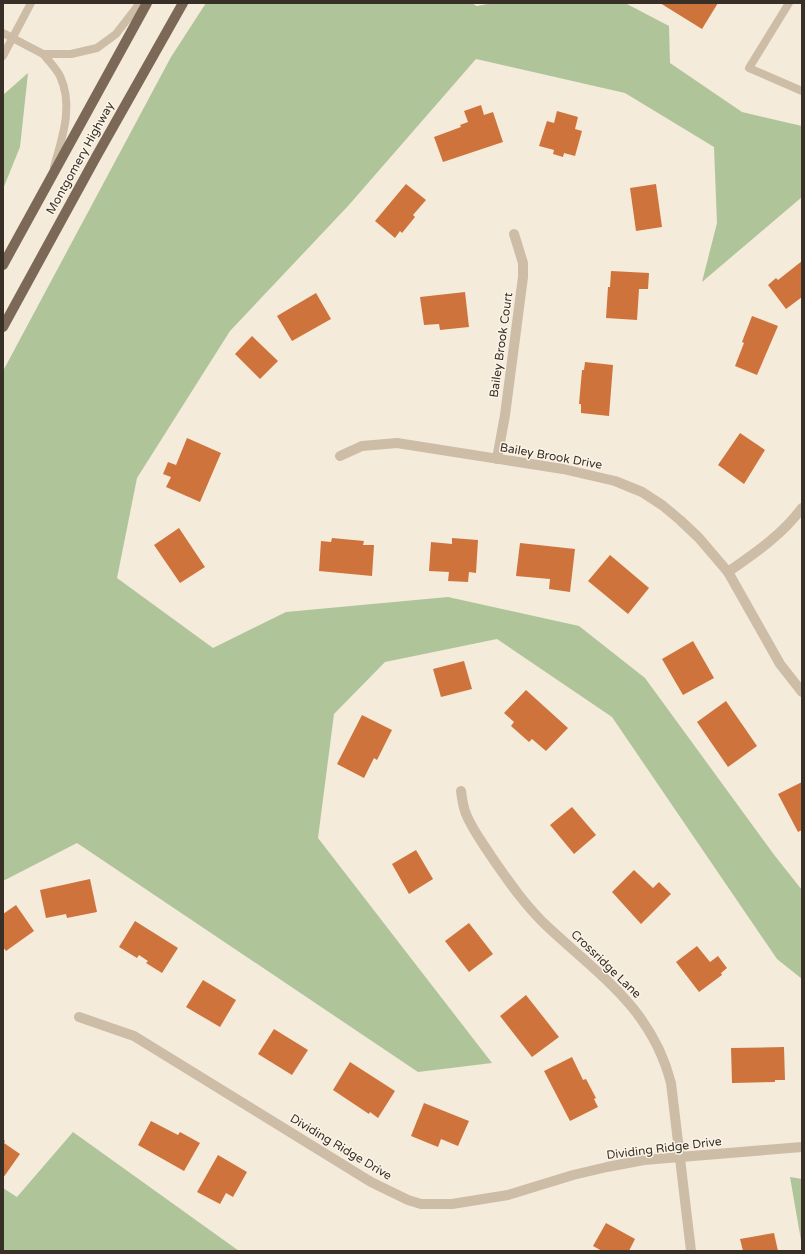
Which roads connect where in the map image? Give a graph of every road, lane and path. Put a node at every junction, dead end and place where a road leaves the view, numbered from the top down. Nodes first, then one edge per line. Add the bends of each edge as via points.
1 (31, 3) edge
2 (140, 3) edge
3 (147, 3) edge
4 (183, 3) edge
5 (789, 3) edge
6 (3, 33) edge
7 (13, 38) junction
8 (43, 54) junction
9 (3, 56) edge
10 (802, 91) edge
11 (52, 175) junction
12 (514, 234) dead end
13 (3, 265) edge
14 (3, 328) edge
15 (340, 456) dead end
16 (497, 459) junction
17 (802, 508) edge
18 (728, 572) junction
19 (802, 692) edge
20 (461, 790) dead end
21 (79, 1016) dead end
22 (802, 1147) edge
23 (680, 1157) junction
24 (691, 1251) edge

1 - 7 lane
2 - 8 lane via 116,34 97,48 71,54
3 - 11 main road, Montgomery Highway
4 - 14 main road, Montgomery Highway
5 - 10 lane via 749,68
6 - 7 lane
7 - 8 lane
7 - 9 lane
8 - 11 lane via 60,76 66,98 66,120
11 - 13 main road, Montgomery Highway
12 - 16 street, Bailey Brook Court via 523,263 523,277
15 - 16 street, Bailey Brook Drive via 362,446 397,443
16 - 18 street, Bailey Brook Drive via 593,475 642,492 680,520
17 - 18 street via 768,544
18 - 19 street, Bailey Brook Drive via 780,664
20 - 23 street, Crossridge Lane via 466,813 477,834 513,889 549,928 625,997 640,1016 666,1065 671,1084
21 - 23 street, Dividing Ridge Drive via 134,1036 371,1182 421,1204 452,1204 508,1195 607,1167
22 - 23 street, Dividing Ridge Drive
23 - 24 street, Crossridge Lane

